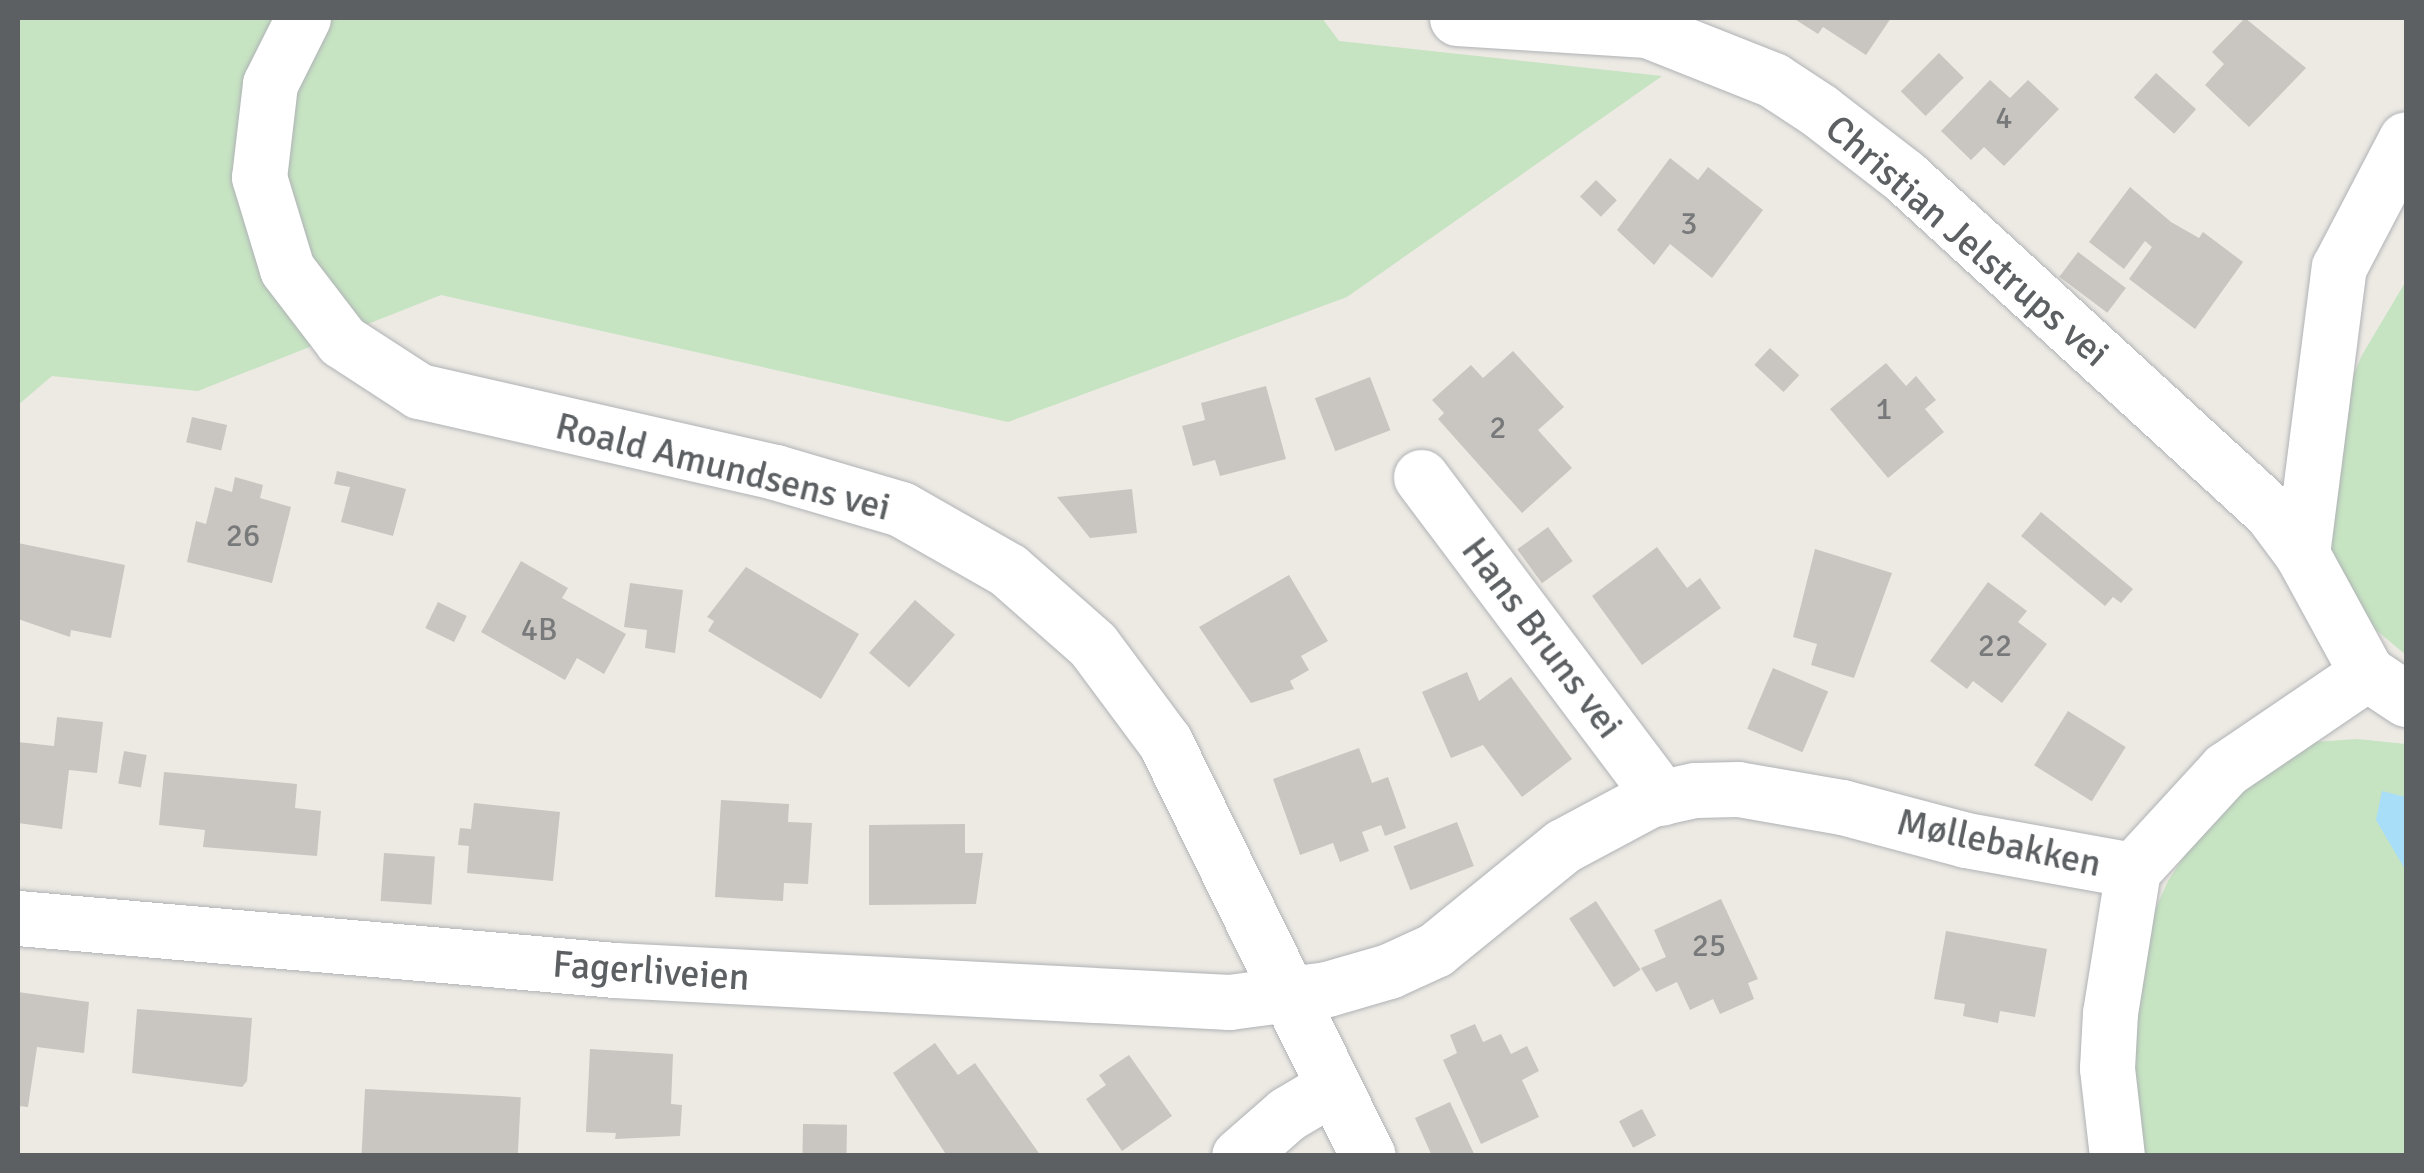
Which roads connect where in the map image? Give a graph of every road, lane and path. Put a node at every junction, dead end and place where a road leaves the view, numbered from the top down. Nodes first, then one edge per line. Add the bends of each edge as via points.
1 (303, 18) edge
2 (1457, 18) edge
3 (2406, 139) edge
4 (1421, 478) dead end
5 (2302, 554) junction
6 (2387, 686) edge
7 (1662, 798) junction
8 (2132, 870) junction
9 (18, 918) edge
10 (1284, 996) junction
11 (1331, 1088) junction
12 (1239, 1156) edge
13 (1368, 1156) edge
14 (2117, 1156) edge

1 - 10 street, Roald Amundsens vei via 270,84 258,177 287,269 342,340 419,391 518,419 774,472 901,508 1008,570 1093,645 1165,742 1223,854
2 - 5 street, Christian Jelstrups vei via 1647,30 1773,80 1904,176 2224,466
3 - 5 street via 2338,267
4 - 7 street, Hans Bruns vei
5 - 6 street, Møllebakken
6 - 8 street, Møllebakken via 2226,769
7 - 8 street, Møllebakken via 1738,788
7 - 10 street, Møllebakken via 1563,846 1435,950 1389,971
8 - 14 street via 2107,1068
9 - 10 street, Fagerliveien via 655,973 1178,1003
10 - 11 street, Roald Amundsens vei
11 - 12 street via 1287,1114
11 - 13 street, Roald Amundsens vei

